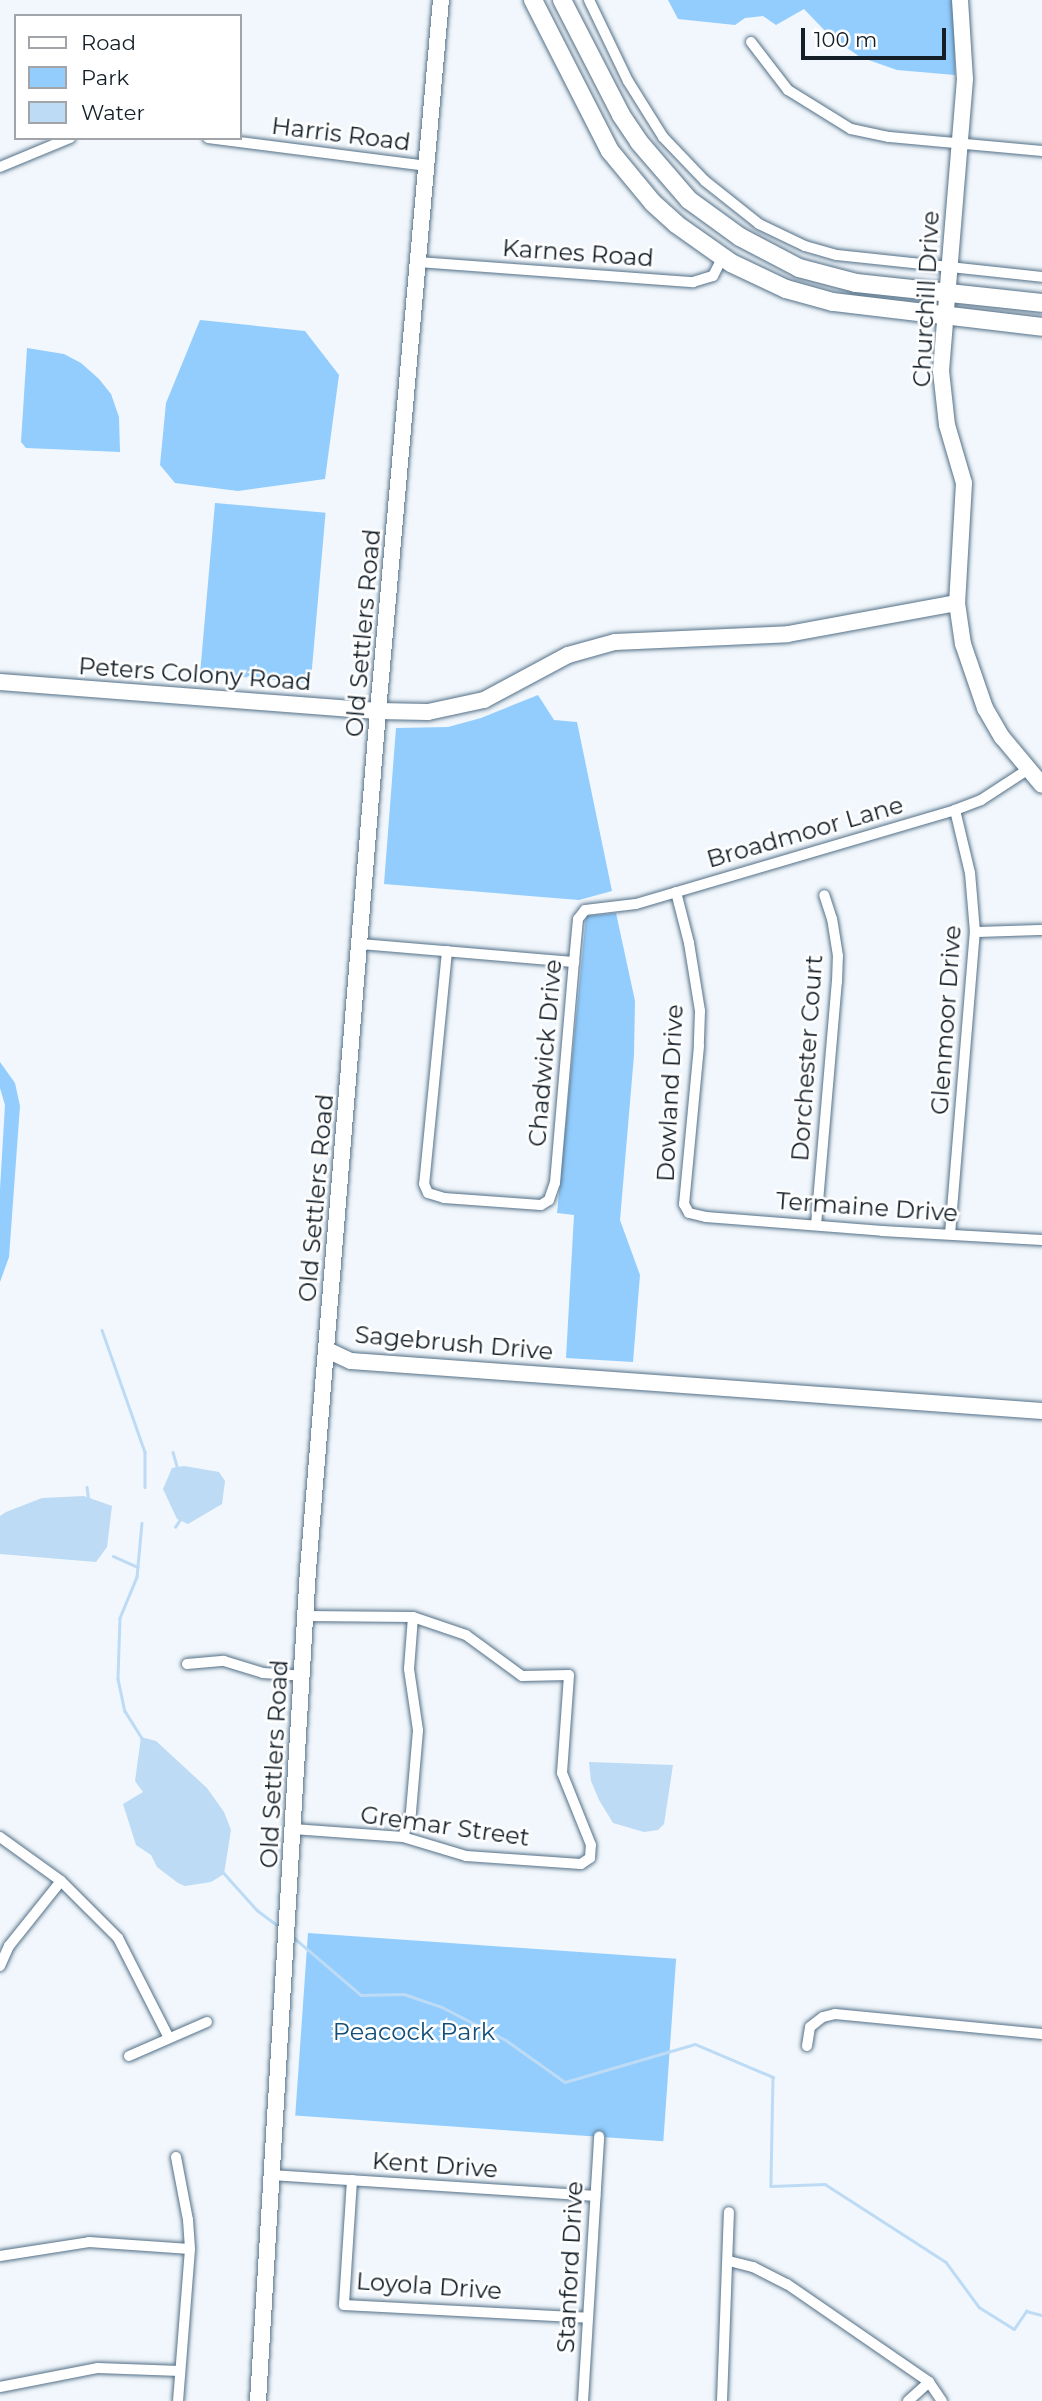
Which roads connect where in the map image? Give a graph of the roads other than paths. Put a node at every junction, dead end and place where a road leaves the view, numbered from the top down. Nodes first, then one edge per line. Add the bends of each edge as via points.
1 (441, 0) edge
2 (533, 0) edge
3 (562, 0) edge
4 (589, 0) edge
5 (960, 0) edge
6 (751, 42) dead end
7 (616, 107) junction
8 (594, 122) junction
9 (65, 140) edge
10 (224, 140) edge
11 (958, 143) junction
12 (1042, 152) edge
13 (427, 166) junction
14 (0, 167) edge
15 (722, 258) junction
16 (418, 262) junction
17 (949, 266) junction
18 (1042, 277) edge
19 (947, 292) junction
20 (1042, 303) edge
21 (945, 315) junction
22 (1042, 327) edge
23 (957, 603) junction
24 (0, 682) edge
25 (378, 711) junction
26 (1027, 770) junction
27 (1042, 785) edge
28 (955, 810) junction
29 (676, 892) junction
30 (824, 895) dead end
31 (585, 910) joint
32 (1042, 930) edge
33 (975, 932) junction
34 (360, 944) junction
35 (447, 951) junction
36 (574, 962) junction
37 (690, 1213) joint
38 (816, 1225) junction
39 (950, 1234) junction
40 (1042, 1240) edge
41 (327, 1350) junction
42 (718, 1382) junction
43 (1042, 1402) edge
44 (1042, 1411) edge
45 (306, 1616) junction
46 (414, 1617) junction
47 (187, 1664) dead end
48 (302, 1676) junction
49 (293, 1829) junction
50 (0, 1837) edge
51 (403, 1838) junction
52 (61, 1881) junction
53 (0, 1966) edge
54 (207, 2022) dead end
55 (1042, 2034) edge
56 (169, 2038) junction
57 (807, 2046) dead end
58 (129, 2056) dead end
59 (598, 2136) dead end
60 (176, 2157) dead end
61 (272, 2175) junction
62 (352, 2180) junction
63 (595, 2196) junction
64 (729, 2212) dead end
65 (190, 2249) junction
66 (0, 2256) edge
67 (729, 2261) junction
68 (588, 2318) junction
69 (180, 2371) junction
70 (929, 2382) junction
71 (0, 2388) edge
72 (178, 2401) edge
73 (258, 2401) edge
74 (583, 2401) edge
75 (722, 2401) edge
76 (908, 2401) edge
77 (943, 2401) edge

1 - 13 street, Old Settlers Road
2 - 8 main road
3 - 7 main road
4 - 17 street via 628,81 663,137 732,204 775,233 837,255
5 - 11 street, Churchill Drive via 965,79
6 - 11 street via 788,90 839,123 889,138
7 - 8 main road
7 - 19 main road via 639,142 689,200 768,253 799,268 856,283
8 - 15 main road via 610,151 653,203
9 - 14 street
10 - 13 street, Harris Road
11 - 12 street
11 - 17 street, Churchill Drive
13 - 16 street, Old Settlers Road
15 - 16 street, Karnes Road via 713,276 693,282
15 - 21 main road via 786,289 823,300
16 - 25 street, Old Settlers Road
17 - 18 street
17 - 19 street, Churchill Drive
19 - 20 main road
19 - 21 street, Churchill Drive
21 - 22 main road
21 - 23 street, Churchill Drive via 941,371 945,411 964,483
23 - 25 street, Peters Colony Road via 788,634 615,642 568,655 470,704 428,712
23 - 26 street, Churchill Drive via 963,644 985,708
24 - 25 street, Peters Colony Road
25 - 34 street, Old Settlers Road
26 - 27 street, Churchill Drive
26 - 28 street, Broadmoor Lane via 981,800
28 - 29 street, Broadmoor Lane
28 - 33 street, Glenmoor Drive via 970,873
29 - 31 street, Broadmoor Lane via 626,906
29 - 37 street, Dowland Drive via 690,943 700,1011 684,1204
30 - 38 street, Dorchester Court via 838,956
31 - 36 street, Chadwick Drive via 578,919
32 - 33 street
33 - 39 street, Glenmoor Drive
34 - 35 street
34 - 41 street, Old Settlers Road
35 - 36 street
35 - 36 street, Chadwick Drive via 425,1175 428,1193 444,1198 541,1205 549,1200 555,1184
37 - 38 street, Termaine Drive
38 - 39 street, Termaine Drive
39 - 40 street, Termaine Drive
41 - 42 street, Sagebrush Drive via 351,1361
41 - 45 street, Old Settlers Road
42 - 43 street, Sagebrush Drive
42 - 44 street, Sagebrush Drive
45 - 46 street
45 - 48 street, Old Settlers Road
46 - 51 street via 409,1669 418,1730 411,1812
46 - 51 street, Gremar Street via 466,1635 522,1676 569,1675 562,1773 591,1845 590,1858 581,1864 466,1856
47 - 48 street via 224,1661 263,1673
48 - 49 street, Old Settlers Road
49 - 51 street, Gremar Street
49 - 61 street, Old Settlers Road
50 - 52 street
52 - 53 street via 9,1947
52 - 56 street via 118,1938
54 - 56 street
55 - 57 street via 835,2014 810,2027
56 - 58 street
59 - 63 street, Stanford Drive
60 - 65 street
61 - 62 street, Kent Drive
61 - 73 street, Old Settlers Road
62 - 63 street, Kent Drive
62 - 68 street, Loyola Drive via 344,2305
63 - 68 street, Stanford Drive
64 - 67 street
65 - 66 street via 89,2242
65 - 69 street
67 - 70 street via 787,2284
67 - 75 street
68 - 74 street, Stanford Drive
69 - 71 street via 98,2368
69 - 72 street
70 - 76 street
70 - 77 street

